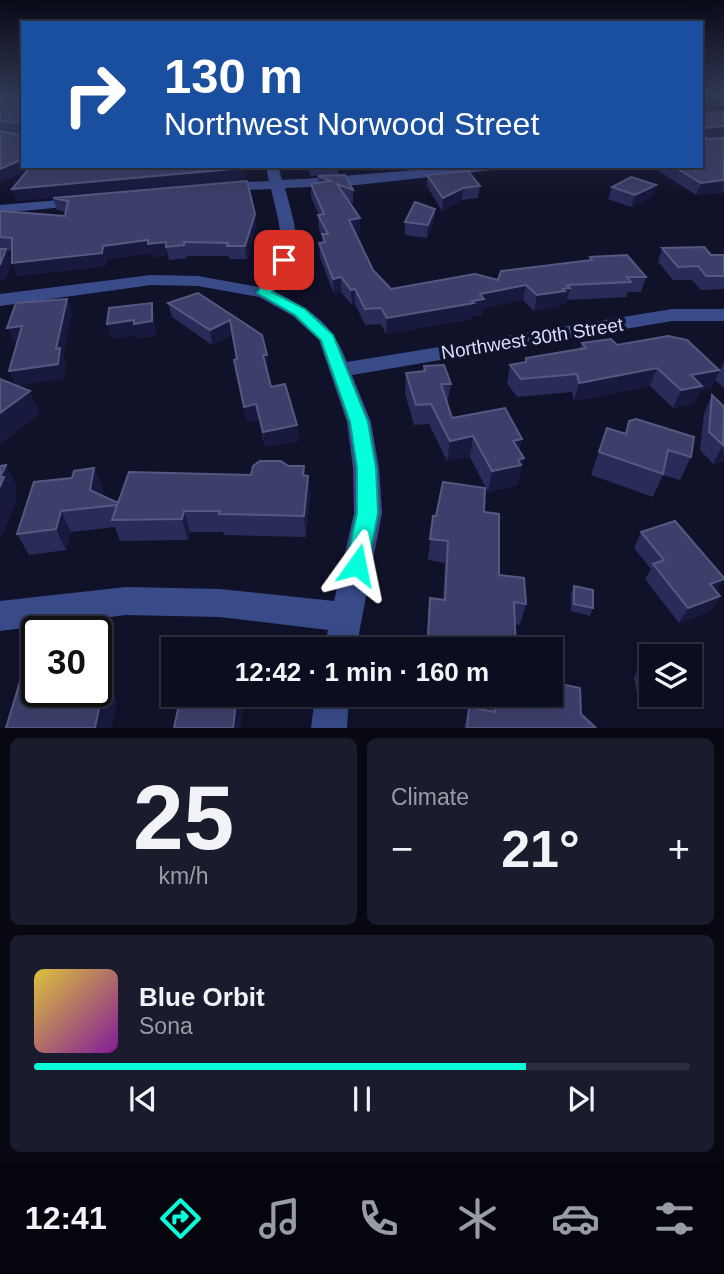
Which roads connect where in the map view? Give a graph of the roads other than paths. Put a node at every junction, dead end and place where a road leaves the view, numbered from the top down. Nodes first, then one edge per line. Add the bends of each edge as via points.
1 (272, 168) edge
2 (475, 168) edge
3 (275, 184) junction
4 (213, 188) edge
5 (102, 200) edge
6 (0, 209) edge
7 (264, 293) junction
8 (0, 300) edge
9 (724, 315) edge
10 (342, 370) junction
11 (0, 615) edge
12 (346, 617) junction
13 (342, 637) edge
14 (331, 707) edge
15 (329, 728) edge

1 - 3 street
2 - 3 street via 357,181
3 - 4 street
3 - 7 street via 290,236 284,260
5 - 6 street
7 - 8 street via 198,281 150,280
7 - 10 street via 300,312 328,338
9 - 10 street, Northwest 30th Street via 672,315
10 - 12 street via 359,422 368,513
11 - 12 street via 125,601 219,603
12 - 13 street
14 - 15 street

